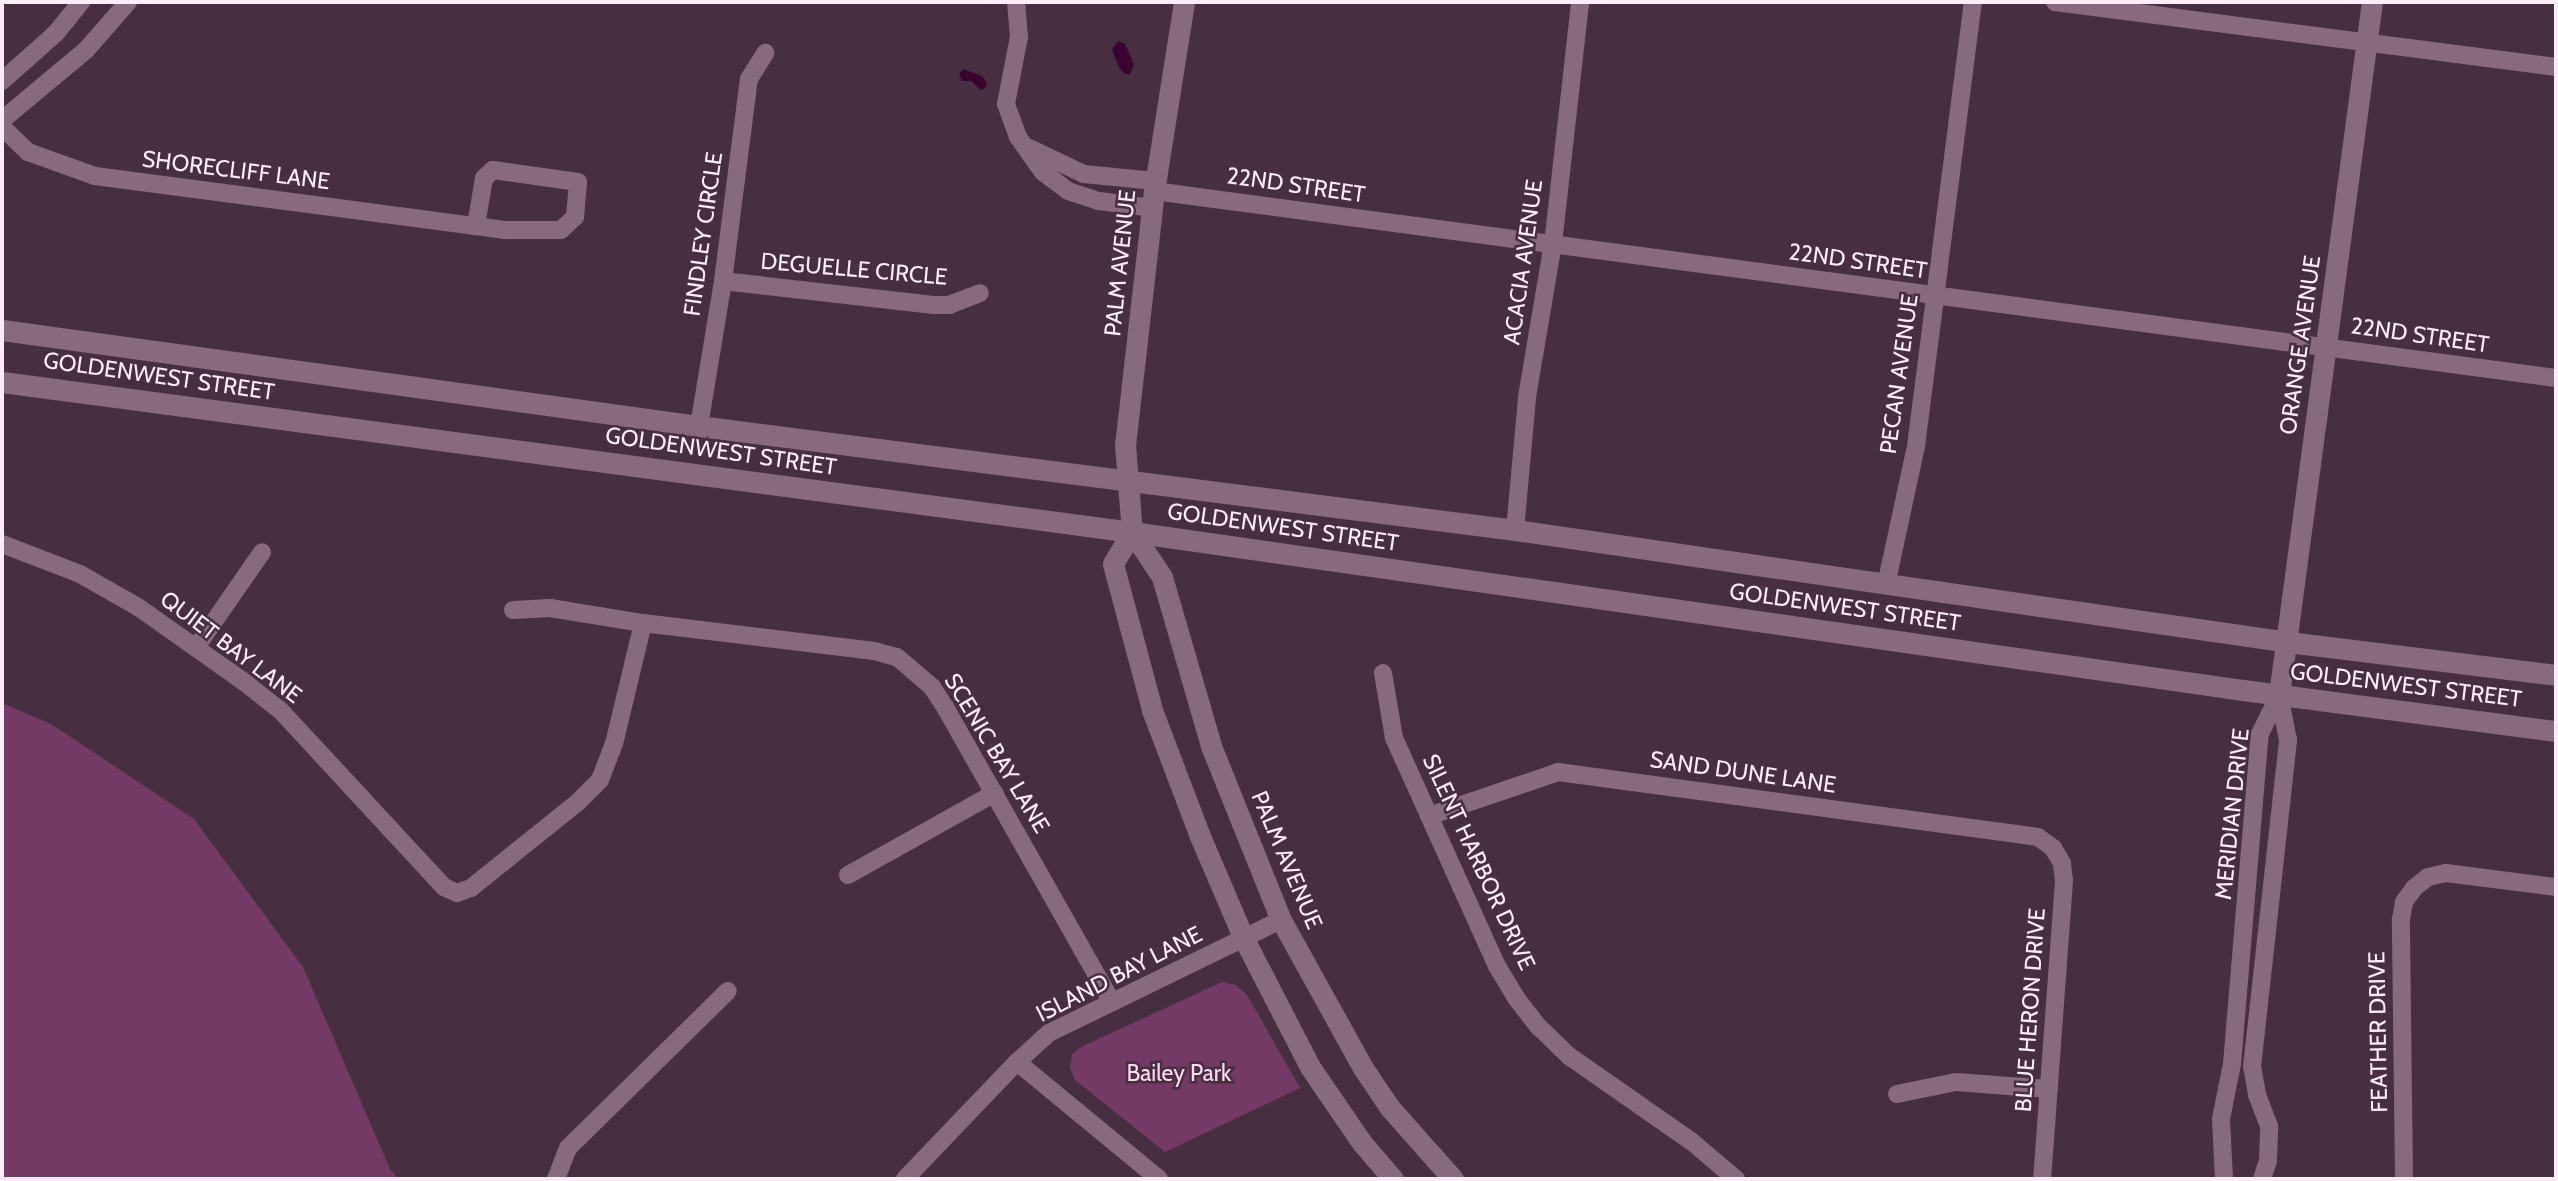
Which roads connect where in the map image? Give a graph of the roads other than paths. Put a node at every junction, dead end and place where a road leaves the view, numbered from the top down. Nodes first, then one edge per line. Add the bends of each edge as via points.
1 (81, 2) edge
2 (128, 2) edge
3 (1016, 2) edge
4 (1184, 2) edge
5 (1580, 2) edge
6 (1973, 2) edge
7 (2055, 2) edge
8 (2372, 2) edge
9 (2367, 42) junction
10 (765, 53) dead end
11 (2556, 67) edge
12 (2, 81) edge
13 (2, 120) edge
14 (2, 127) edge
15 (1023, 144) junction
16 (1084, 174) junction
17 (1153, 193) junction
18 (1077, 195) junction
19 (476, 226) junction
20 (1553, 244) junction
21 (723, 281) junction
22 (980, 293) dead end
23 (1934, 296) junction
24 (2, 331) edge
25 (2326, 347) junction
26 (2556, 378) edge
27 (2, 382) edge
28 (699, 426) junction
29 (1130, 483) junction
30 (1515, 530) junction
31 (1132, 532) junction
32 (2, 544) edge
33 (262, 552) dead end
34 (1886, 586) junction
35 (513, 610) dead end
36 (643, 623) junction
37 (2288, 642) junction
38 (197, 646) junction
39 (1383, 673) dead end
40 (2556, 675) edge
41 (2279, 695) junction
42 (2556, 731) edge
43 (995, 793) junction
44 (1429, 816) junction
45 (2053, 848) joint
46 (848, 875) dead end
47 (2556, 887) edge
48 (1281, 920) junction
49 (1244, 939) junction
50 (728, 991) dead end
51 (1111, 1001) junction
52 (1017, 1062) junction
53 (2049, 1089) junction
54 (1897, 1094) dead end
55 (556, 1179) edge
56 (905, 1179) edge
57 (1158, 1179) edge
58 (1393, 1179) edge
59 (1453, 1179) edge
60 (1736, 1179) edge
61 (2042, 1179) edge
62 (2224, 1179) edge
63 (2262, 1179) edge
64 (2404, 1179) edge

1 - 12 street via 56,33
2 - 13 street via 86,50
3 - 15 street via 1019,37 1006,104
4 - 17 main road, PALM AVENUE
5 - 20 street, ACACIA AVENUE
6 - 23 street, PECAN AVENUE
7 - 9 street
8 - 9 main road, ORANGE AVENUE
9 - 11 street
9 - 25 main road, ORANGE AVENUE
10 - 21 street, FINDLEY CIRCLE via 749,79
14 - 19 street, SHORECLIFF LANE via 28,152 95,176
15 - 16 street
15 - 18 street via 1050,178
16 - 17 street
16 - 18 street
17 - 18 street via 1099,201
17 - 20 street, 22ND STREET
17 - 29 main road, PALM AVENUE via 1125,443
19 - 19 street, SHORECLIFF LANE via 561,230 575,217 578,183 493,170 484,178
20 - 23 street, 22ND STREET
20 - 30 street, ACACIA AVENUE via 1527,397
21 - 22 street, DEGUELLE CIRCLE via 934,305 949,305
21 - 28 street, FINDLEY CIRCLE
23 - 25 street, 22ND STREET
23 - 34 street, PECAN AVENUE via 1916,446
24 - 28 main road, GOLDENWEST STREET
25 - 26 street, 22ND STREET
25 - 37 main road, ORANGE AVENUE
27 - 31 main road, GOLDENWEST STREET
28 - 29 main road, GOLDENWEST STREET
29 - 30 main road, GOLDENWEST STREET
29 - 31 main road, PALM AVENUE
30 - 34 main road, GOLDENWEST STREET
31 - 41 main road, GOLDENWEST STREET
31 - 48 main road, PALM AVENUE via 1162,577 1211,746
31 - 49 main road via 1113,564 1152,710
32 - 38 street, QUIET BAY LANE via 80,574
33 - 38 street
34 - 37 main road, GOLDENWEST STREET
35 - 36 street, SCENIC BAY LANE via 550,608
36 - 38 street, QUIET BAY LANE via 614,744 600,780 471,888 457,893 444,887 281,711
36 - 43 street, SCENIC BAY LANE via 897,657 932,687
37 - 40 main road, GOLDENWEST STREET
37 - 41 main road, ORANGE AVENUE
39 - 44 street, SILENT HARBOR DRIVE via 1394,738
41 - 42 main road, GOLDENWEST STREET
41 - 62 street, MERIDIAN DRIVE via 2260,734 2232,1064 2221,1119
41 - 63 street, MERIDIAN DRIVE via 2288,740 2252,1067 2269,1126 2268,1161
43 - 46 street
43 - 51 street, SCENIC BAY LANE
44 - 45 street, SAND DUNE LANE via 1558,772 2019,834 2038,837
44 - 60 street, SILENT HARBOR DRIVE via 1497,965 1539,1027 1569,1056 1691,1141
45 - 53 street, BLUE HERON DRIVE via 2062,863 2064,881
47 - 64 street, FEATHER DRIVE via 2446,873 2428,877 2404,902
48 - 49 street, ISLAND BAY LANE
48 - 59 main road, PALM AVENUE via 1363,1068 1390,1108
49 - 51 street, ISLAND BAY LANE
49 - 58 main road via 1310,1067
50 - 55 street via 568,1149
51 - 52 street, ISLAND BAY LANE via 1049,1033
52 - 56 street, ISLAND BAY LANE
52 - 57 street
53 - 54 street via 1956,1082
53 - 61 street, BLUE HERON DRIVE

